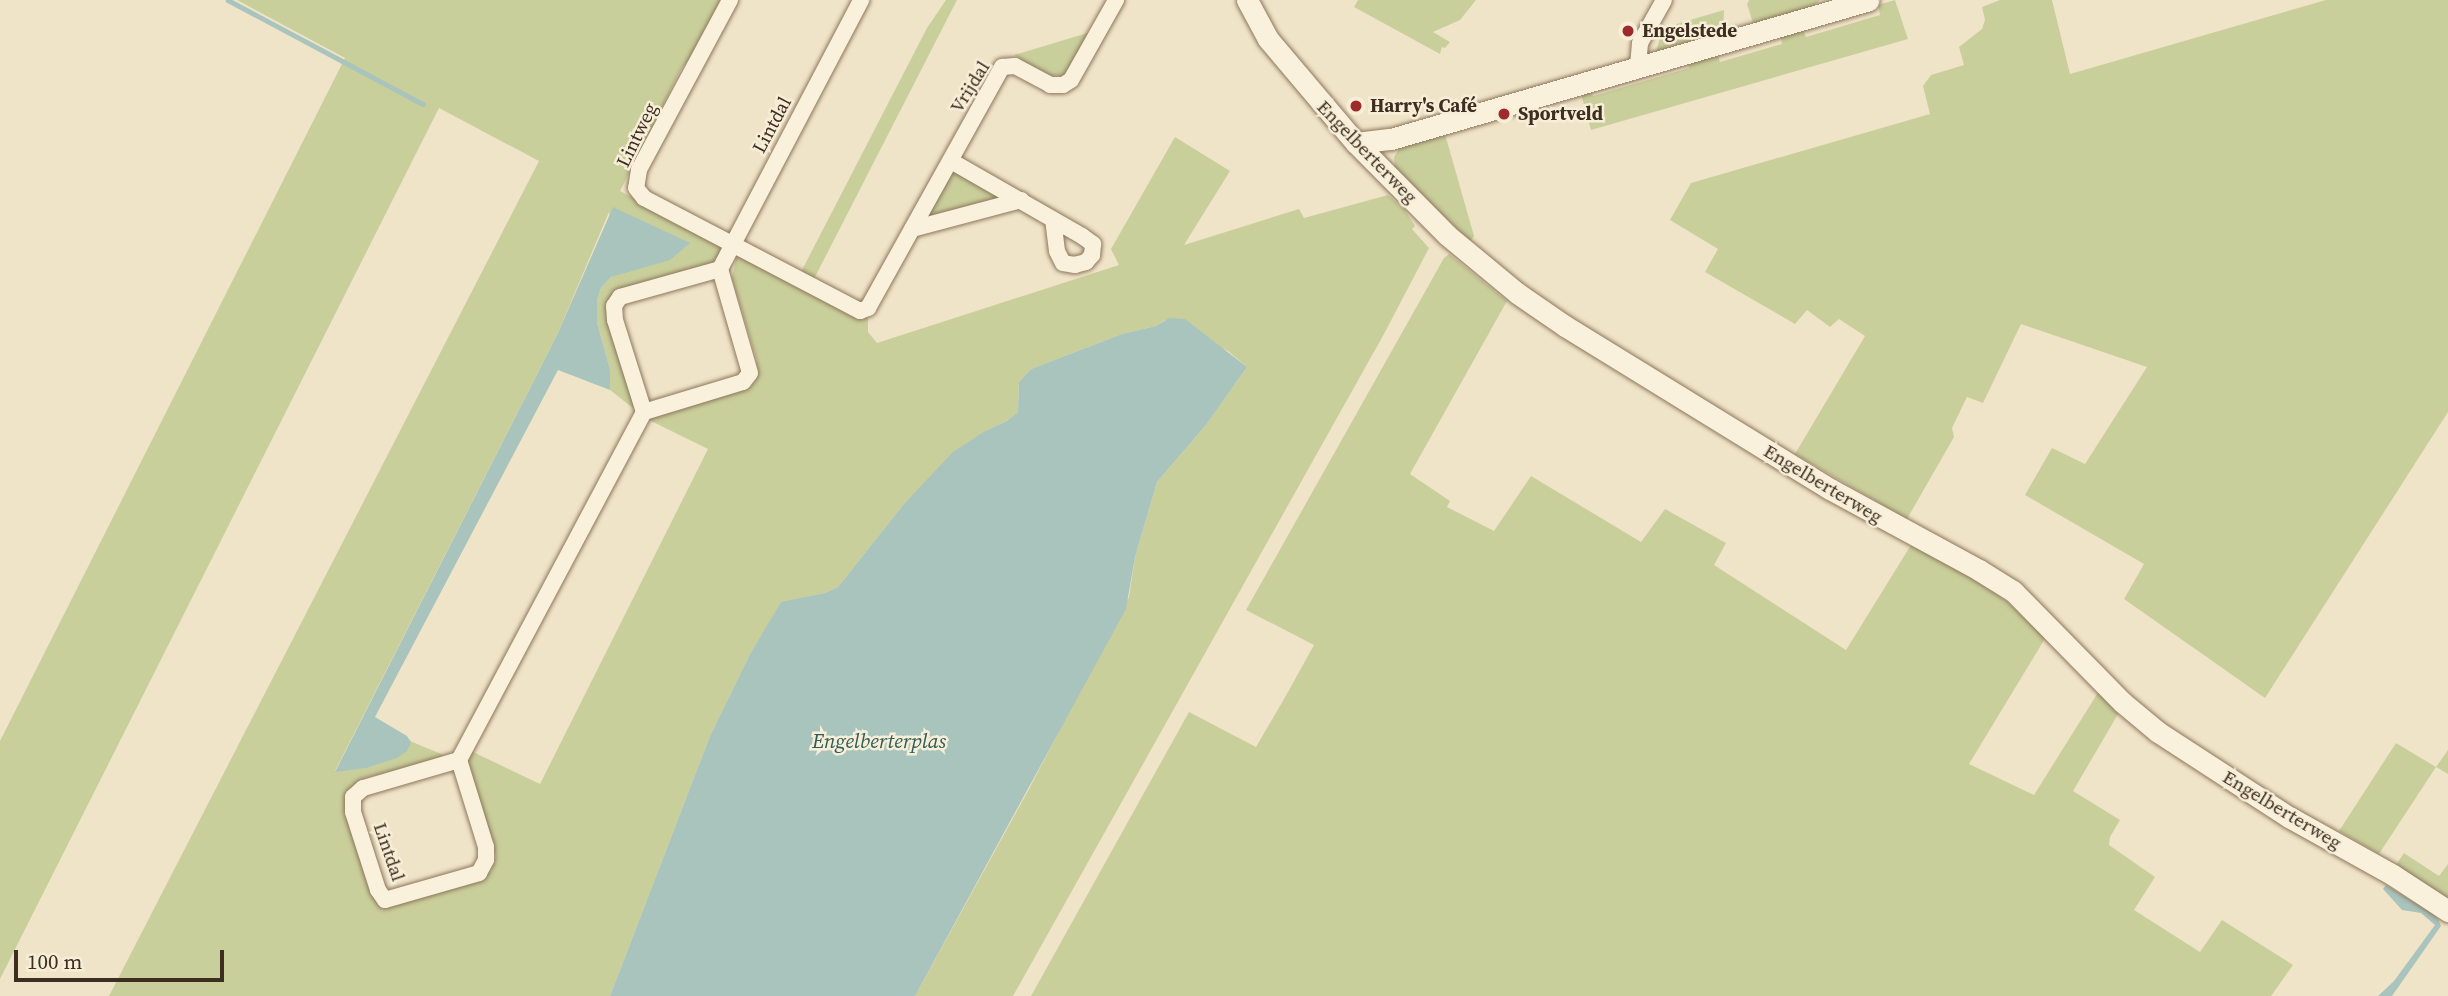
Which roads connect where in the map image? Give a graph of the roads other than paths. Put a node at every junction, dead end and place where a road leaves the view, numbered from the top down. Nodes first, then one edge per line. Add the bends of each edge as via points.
1 (730, 0) edge
2 (861, 0) edge
3 (1116, 0) edge
4 (1247, 0) edge
5 (1664, 0) edge
6 (1868, 0) edge
7 (1827, 6) edge
8 (1639, 66) junction
9 (1391, 139) junction
10 (1356, 143) junction
11 (951, 160) junction
12 (1379, 168) junction
13 (1021, 200) junction
14 (1053, 220) dead end
15 (912, 229) junction
16 (732, 245) junction
17 (720, 269) junction
18 (644, 412) junction
19 (459, 760) junction
20 (2448, 911) edge

1 - 16 street, Lintweg via 639,170 636,188 644,198
2 - 16 street, Lintdal
3 - 11 street, Vrijdal via 1071,80 1063,85 1050,85 1015,66 1002,67
4 - 10 street, Engelberterweg via 1268,39
5 - 8 street via 1640,43
6 - 7 street
7 - 8 street
8 - 9 street
9 - 10 street
9 - 12 street
10 - 12 street, Engelberterweg
11 - 13 street
11 - 15 street, Vrijdal
12 - 20 street, Engelberterweg via 1457,244 1526,300 1830,489 1979,570 2012,592 2158,732 2289,817
13 - 14 street
13 - 15 street
15 - 16 street, Vrijdal via 868,308 860,311
16 - 17 street, Lintdal
17 - 18 street via 750,373 743,382
17 - 18 street via 620,297 614,306
18 - 19 street
19 - 19 street, Lintdal via 363,788 353,797 369,864 385,900 479,873 486,860

